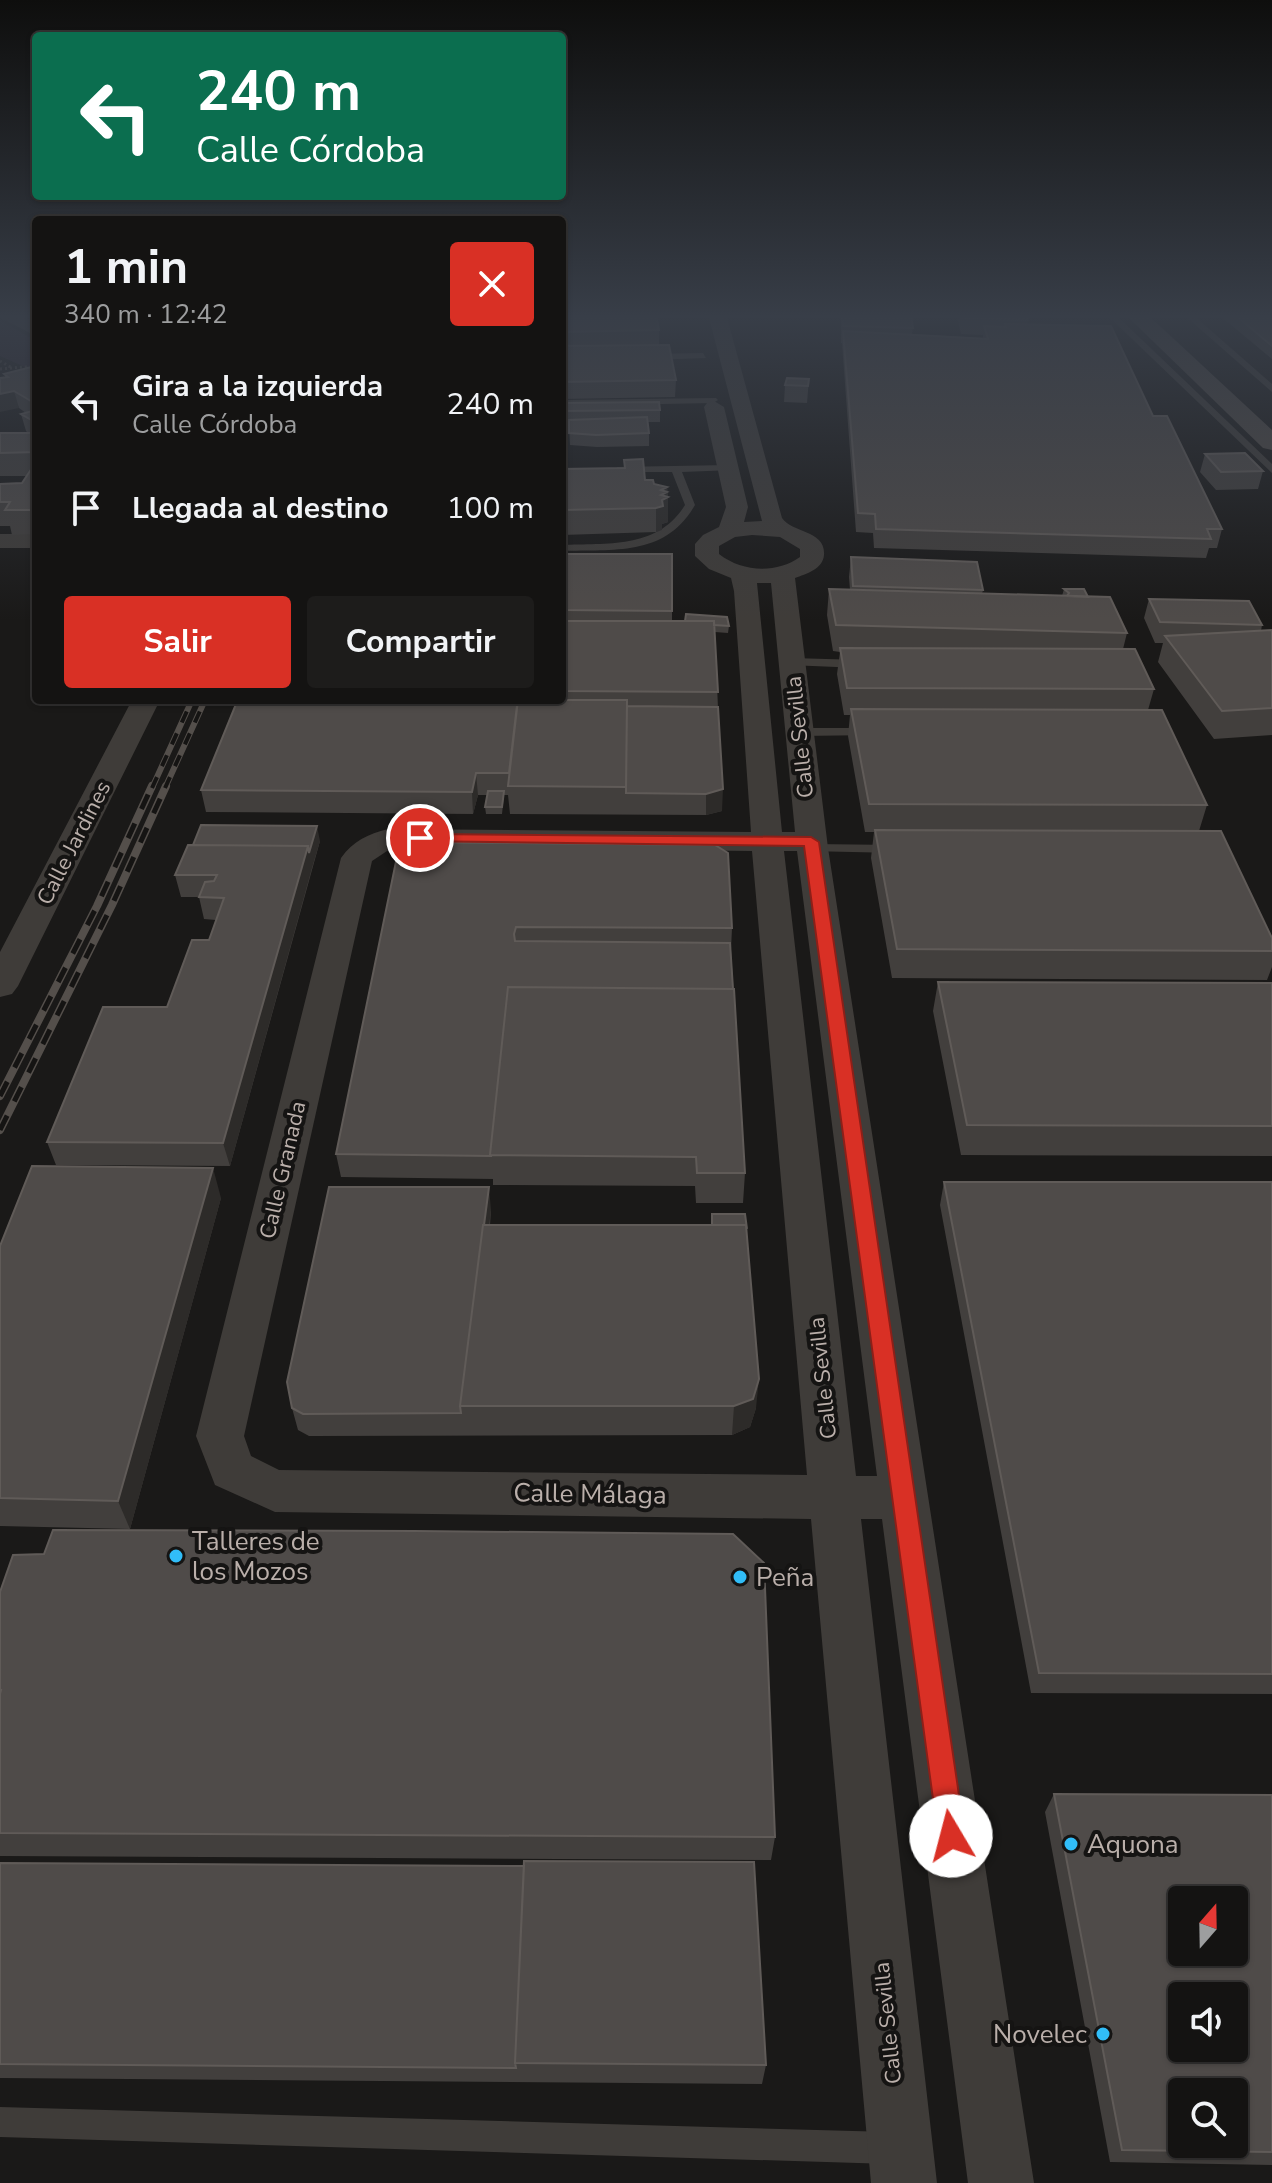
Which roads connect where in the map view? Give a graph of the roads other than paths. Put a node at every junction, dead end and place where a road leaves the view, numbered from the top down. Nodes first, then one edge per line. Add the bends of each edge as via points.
1 (717, 416) edge
2 (743, 416) edge
3 (1216, 416) edge
4 (1243, 416) edge
5 (1272, 443) edge
6 (729, 468) junction
7 (605, 469) edge
8 (676, 469) junction
9 (1272, 470) edge
10 (779, 530) junction
11 (730, 531) junction
12 (0, 541) edge
13 (32, 541) edge
14 (566, 548) edge
15 (742, 573) junction
16 (782, 574) junction
17 (792, 662) junction
18 (869, 664) edge
19 (144, 704) edge
20 (892, 731) edge
21 (799, 732) junction
22 (768, 841) junction
23 (812, 845) junction
24 (920, 849) edge
25 (0, 986) edge
26 (275, 1491) joint
27 (835, 1496) junction
28 (904, 1498) junction
29 (0, 2122) edge
30 (903, 2166) edge
31 (1001, 2183) edge

1 - 6 street
2 - 10 street via 771,518
3 - 9 lane
4 - 5 main road
6 - 8 lane
6 - 11 street via 737,507
7 - 8 lane
8 - 14 lane via 690,505 668,535 641,544
10 - 11 street
10 - 16 street via 804,539 814,554 802,567
11 - 15 street via 711,540 705,552 719,566
12 - 13 street
15 - 16 street
15 - 22 street, Calle Sevilla
16 - 17 street, Calle Sevilla
17 - 18 lane
17 - 21 street, Calle Sevilla
19 - 25 street, Calle Jardines
20 - 21 lane
21 - 23 street, Calle Sevilla
22 - 23 street
22 - 26 street, Calle Granada via 388,838 357,858 220,1436 232,1470
22 - 27 street, Calle Sevilla
23 - 24 lane
23 - 28 street, Calle Sevilla
26 - 27 street, Calle Málaga
27 - 28 street, Calle Málaga
27 - 30 street, Calle Sevilla
28 - 31 street, Calle Sevilla
29 - 30 lane

